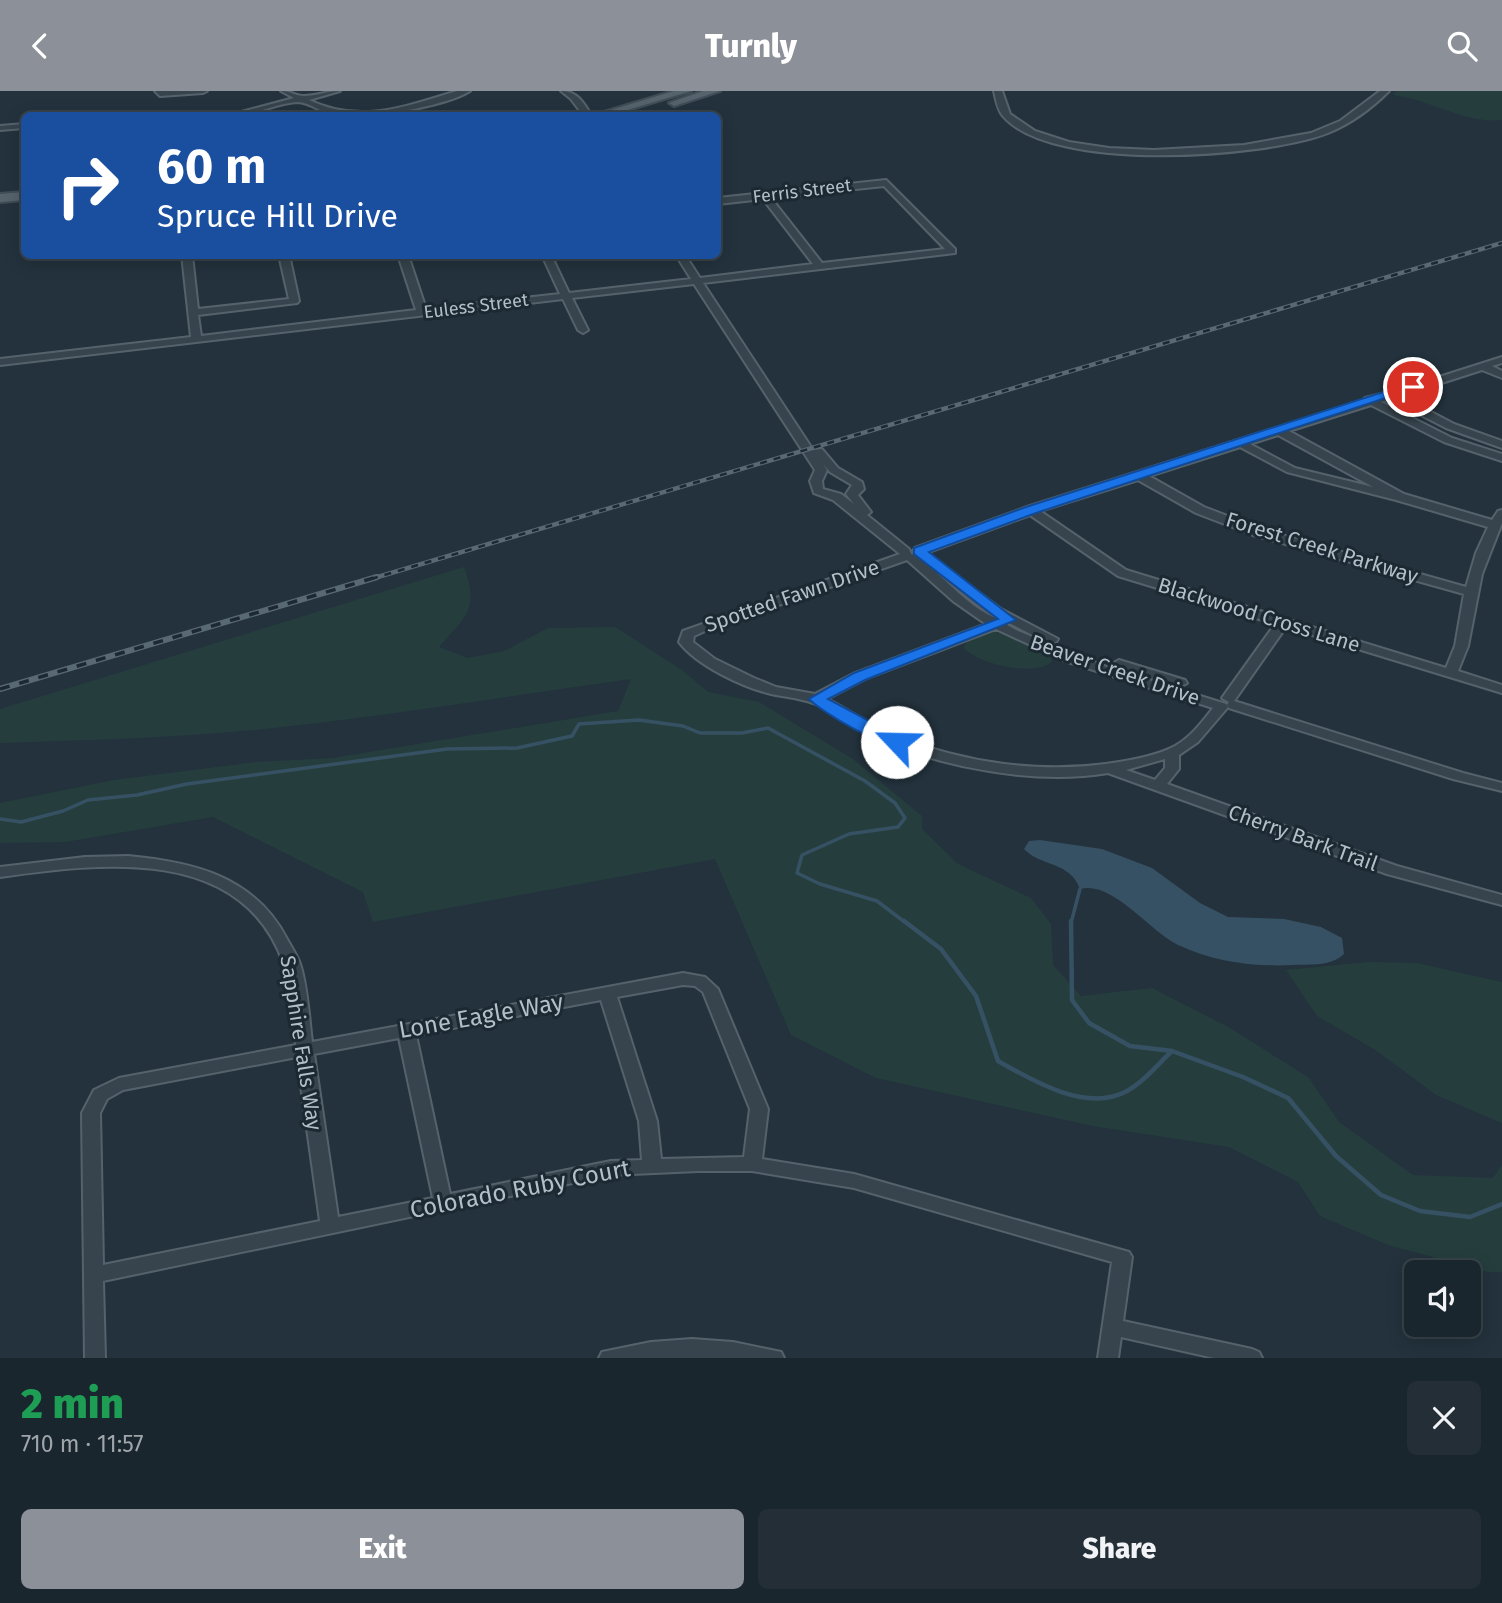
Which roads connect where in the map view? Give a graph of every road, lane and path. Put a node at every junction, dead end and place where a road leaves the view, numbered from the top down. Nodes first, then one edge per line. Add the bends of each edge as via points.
1 (159, 91) edge
2 (203, 91) edge
3 (285, 91) edge
4 (336, 91) edge
5 (466, 91) edge
6 (565, 91) edge
7 (686, 91) edge
8 (715, 91) edge
9 (998, 91) edge
10 (1385, 91) edge
11 (303, 100) junction
12 (248, 112) edge
13 (337, 112) edge
14 (372, 112) edge
15 (585, 112) edge
16 (611, 112) edge
17 (640, 112) edge
18 (21, 126) edge
19 (0, 128) edge
20 (21, 188) edge
21 (0, 190) edge
22 (21, 196) edge
23 (765, 196) junction
24 (0, 198) edge
25 (721, 201) edge
26 (952, 251) joint
27 (187, 259) edge
28 (285, 259) edge
29 (404, 259) edge
30 (548, 259) edge
31 (683, 259) edge
32 (818, 265) junction
33 (696, 280) junction
34 (565, 296) junction
35 (193, 313) junction
36 (422, 313) junction
37 (583, 330) dead end
38 (196, 339) junction
39 (1502, 360) edge
40 (0, 362) edge
41 (1483, 366) junction
42 (1502, 375) edge
43 (1389, 394) junction
44 (1369, 400) junction
45 (1278, 430) junction
46 (1240, 443) junction
47 (1502, 445) edge
48 (810, 446) junction
49 (1502, 458) edge
50 (1140, 476) junction
51 (852, 494) junction
52 (837, 497) junction
53 (1400, 497) junction
54 (1031, 510) junction
55 (1498, 519) edge
56 (913, 554) junction
57 (1471, 592) junction
58 (1003, 622) junction
59 (1283, 622) junction
60 (1451, 673) junction
61 (1502, 689) edge
62 (817, 699) junction
63 (1224, 702) junction
64 (1172, 753) junction
65 (1107, 768) junction
66 (1158, 786) junction
67 (1502, 787) edge
68 (64, 865) junction
69 (0, 872) edge
70 (0, 880) edge
71 (1502, 899) edge
72 (607, 993) junction
73 (406, 1030) junction
74 (303, 1049) junction
75 (752, 1164) junction
76 (652, 1165) junction
77 (443, 1203) junction
78 (330, 1226) junction
79 (94, 1275) junction
80 (1113, 1327) junction
81 (95, 1358) edge
82 (609, 1358) edge
83 (774, 1358) edge
84 (1108, 1358) edge
85 (1252, 1358) edge

1 - 2 street
3 - 11 street
4 - 11 street
5 - 14 street via 406,108
6 - 15 street
7 - 16 main road
8 - 17 main road
9 - 10 street via 1007,116 1036,132 1087,147 1152,153 1314,135 1351,118
11 - 12 street
11 - 13 street
18 - 19 street
20 - 21 main road
22 - 24 main road
23 - 25 street, Ferris Street
23 - 26 street, Ferris Street via 886,183
23 - 32 street
26 - 32 street, Euless Street
27 - 35 street
28 - 35 street via 294,302
29 - 36 street
30 - 34 street
31 - 33 street
32 - 33 street, Euless Street
33 - 34 street, Euless Street
33 - 48 street
34 - 36 street, Euless Street
34 - 37 street
35 - 38 street
36 - 38 street, Euless Street
38 - 40 street, Euless Street
39 - 41 street, Spotted Fawn Drive
41 - 42 street
41 - 43 street, Spotted Fawn Drive
43 - 44 street, Spotted Fawn Drive
43 - 47 street via 1450,426
44 - 45 street, Spotted Fawn Drive
44 - 49 street via 1448,440
45 - 46 street, Spotted Fawn Drive
45 - 53 street
46 - 50 street, Spotted Fawn Drive
46 - 53 street via 1291,470
48 - 51 street, Beaver Creek Drive via 834,470 858,484
48 - 52 street, Beaver Creek Drive via 821,470 815,488
50 - 54 street, Spotted Fawn Drive
50 - 57 street, Forest Creek Parkway via 1200,510 1257,532
51 - 52 street
51 - 56 street, Beaver Creek Drive via 860,507
52 - 56 street, Beaver Creek Drive
53 - 55 street
54 - 56 street, Spotted Fawn Drive
54 - 59 street, Blackwood Cross Lane via 1122,573
55 - 57 street
56 - 58 street, Beaver Creek Drive via 978,613
56 - 62 street, Spotted Fawn Drive via 688,633 686,642 693,651 769,689
57 - 60 street via 1459,660
58 - 62 street via 860,676
58 - 63 street, Beaver Creek Drive via 1052,650
59 - 60 street, Blackwood Cross Lane
59 - 63 street
60 - 61 street, Blackwood Cross Lane
62 - 65 street via 882,736 940,756 1032,771
63 - 64 street via 1191,741
63 - 67 street, Beaver Creek Drive
64 - 65 street
64 - 66 street via 1172,769
65 - 66 street, Cherry Bark Trail
66 - 71 street, Cherry Bark Trail via 1380,866
68 - 69 street, Sapphire Falls Way
68 - 70 street, Sapphire Falls Way via 53,872
68 - 74 street, Sapphire Falls Way via 111,860 177,865 213,878 252,901 277,931 293,966
72 - 73 street, Lone Eagle Way
72 - 75 street, Lone Eagle Way via 683,979 699,981 710,989 760,1109
72 - 76 street via 648,1121
73 - 74 street, Lone Eagle Way
73 - 77 street
74 - 78 street, Sapphire Falls Way
74 - 79 street, Lone Eagle Way via 120,1084 100,1095 93,1104 91,1121
75 - 76 street, Colorado Ruby Court
75 - 80 street, Colorado Ruby Court via 854,1181 1122,1257
76 - 77 street, Colorado Ruby Court via 611,1168
77 - 78 street, Colorado Ruby Court
78 - 79 street, Colorado Ruby Court
79 - 81 street
80 - 84 street
80 - 85 street
82 - 83 street via 691,1347

